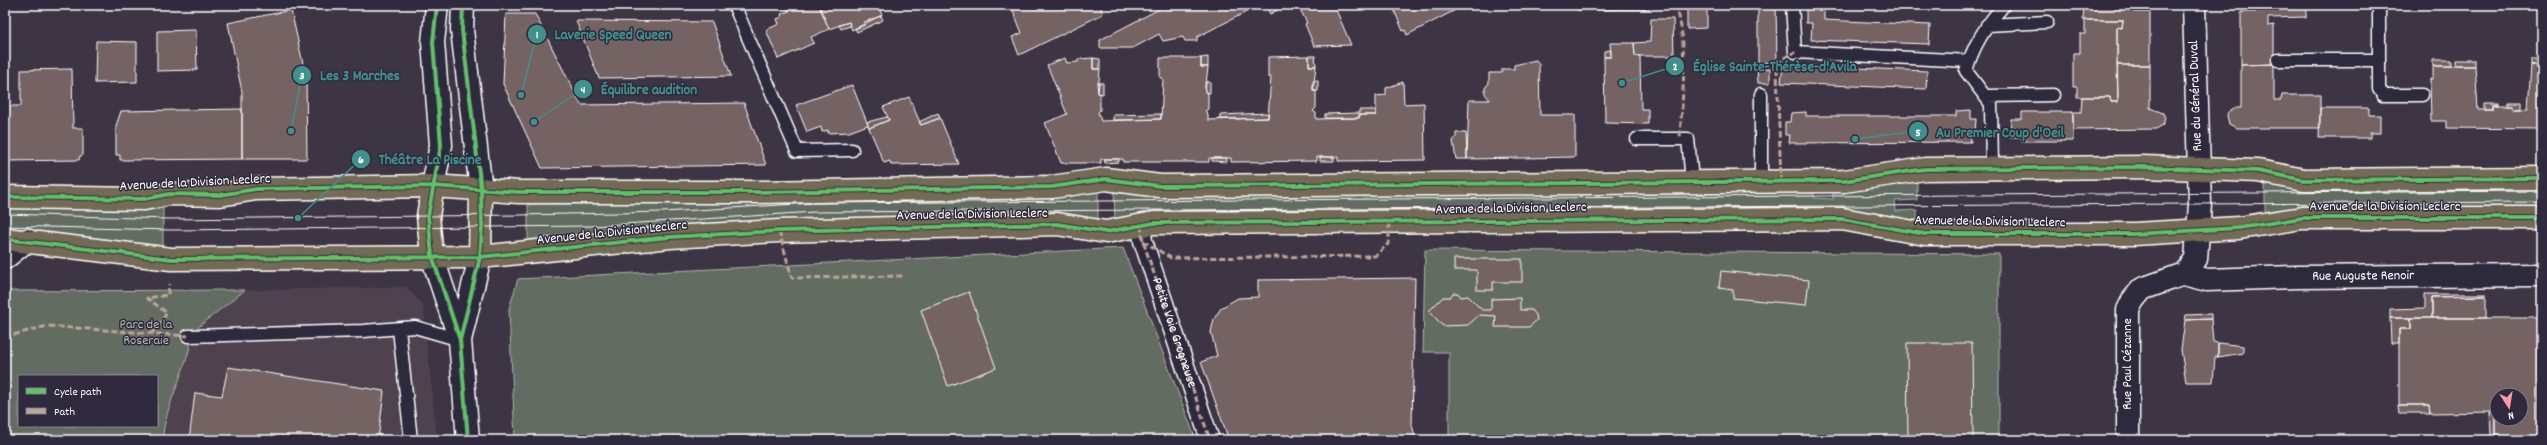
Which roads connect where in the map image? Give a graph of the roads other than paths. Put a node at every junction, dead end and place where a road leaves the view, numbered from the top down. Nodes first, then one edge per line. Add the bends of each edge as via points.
1 (437, 5) edge
2 (463, 5) edge
3 (734, 5) edge
4 (1792, 5) edge
5 (2004, 5) edge
6 (2194, 5) edge
7 (2379, 5) edge
8 (2046, 22) dead end
9 (1987, 25) junction
10 (2278, 60) dead end
11 (2379, 60) junction
12 (1968, 61) junction
13 (1760, 94) dead end
14 (2053, 95) dead end
15 (1985, 96) junction
16 (2422, 96) dead end
17 (1636, 139) dead end
18 (852, 150) dead end
19 (2198, 168) junction
20 (1992, 169) junction
21 (2542, 178) edge
22 (1692, 181) junction
23 (1761, 182) junction
24 (433, 186) junction
25 (481, 190) junction
26 (5, 197) edge
27 (2542, 218) edge
28 (1141, 225) junction
29 (2199, 229) junction
30 (5, 239) edge
31 (27, 240) junction
32 (432, 256) junction
33 (480, 257) junction
34 (5, 258) edge
35 (2190, 266) junction
36 (2542, 275) edge
37 (400, 329) junction
38 (188, 336) dead end
39 (460, 340) junction
40 (411, 440) edge
41 (468, 440) edge
42 (1210, 440) edge
43 (2128, 440) edge

1 - 24 street via 433,42 441,145
2 - 25 street via 462,30
3 - 18 lane via 797,151
4 - 12 lane via 1795,52
5 - 9 lane
6 - 19 street, Rue du Général Duval
7 - 11 lane
8 - 9 lane
9 - 12 lane
10 - 11 lane
11 - 16 lane via 2379,89 2383,95
12 - 15 lane via 1966,71
13 - 23 lane
14 - 15 lane
15 - 20 lane via 1991,104
17 - 22 lane via 1688,139
19 - 20 main road, Avenue de la Division Leclerc
19 - 21 main road, Avenue de la Division Leclerc via 2258,172 2304,180
19 - 29 street, Rue du Général Duval
20 - 23 main road, Avenue de la Division Leclerc via 1925,169 1844,181
22 - 23 main road, Avenue de la Division Leclerc
22 - 25 main road, Avenue de la Division Leclerc via 1160,186 1106,178 1052,187 755,192
24 - 25 main road, Avenue de la Division Leclerc
24 - 26 main road, Avenue de la Division Leclerc via 256,189 220,195 169,194 144,199
24 - 32 main road via 428,216
25 - 33 main road
27 - 29 main road, Avenue de la Division Leclerc via 2302,218 2257,226
28 - 29 main road, Avenue de la Division Leclerc via 1842,219 1925,234 2146,234
28 - 33 main road, Avenue de la Division Leclerc via 1106,232 1057,224 779,231 670,237
28 - 42 street, Petite Voie Grogneuse via 1143,241
29 - 35 street, Rue du Général Duval
30 - 31 main road
31 - 32 main road, Avenue de la Division Leclerc via 171,259
31 - 34 street
32 - 33 main road, Avenue de la Division Leclerc
32 - 39 street
33 - 39 street
35 - 36 street, Rue Auguste Renoir via 2207,280
35 - 43 street, Rue Paul Cézanne via 2142,289 2128,310
37 - 38 lane
37 - 39 lane via 415,326
37 - 40 lane
39 - 41 street

